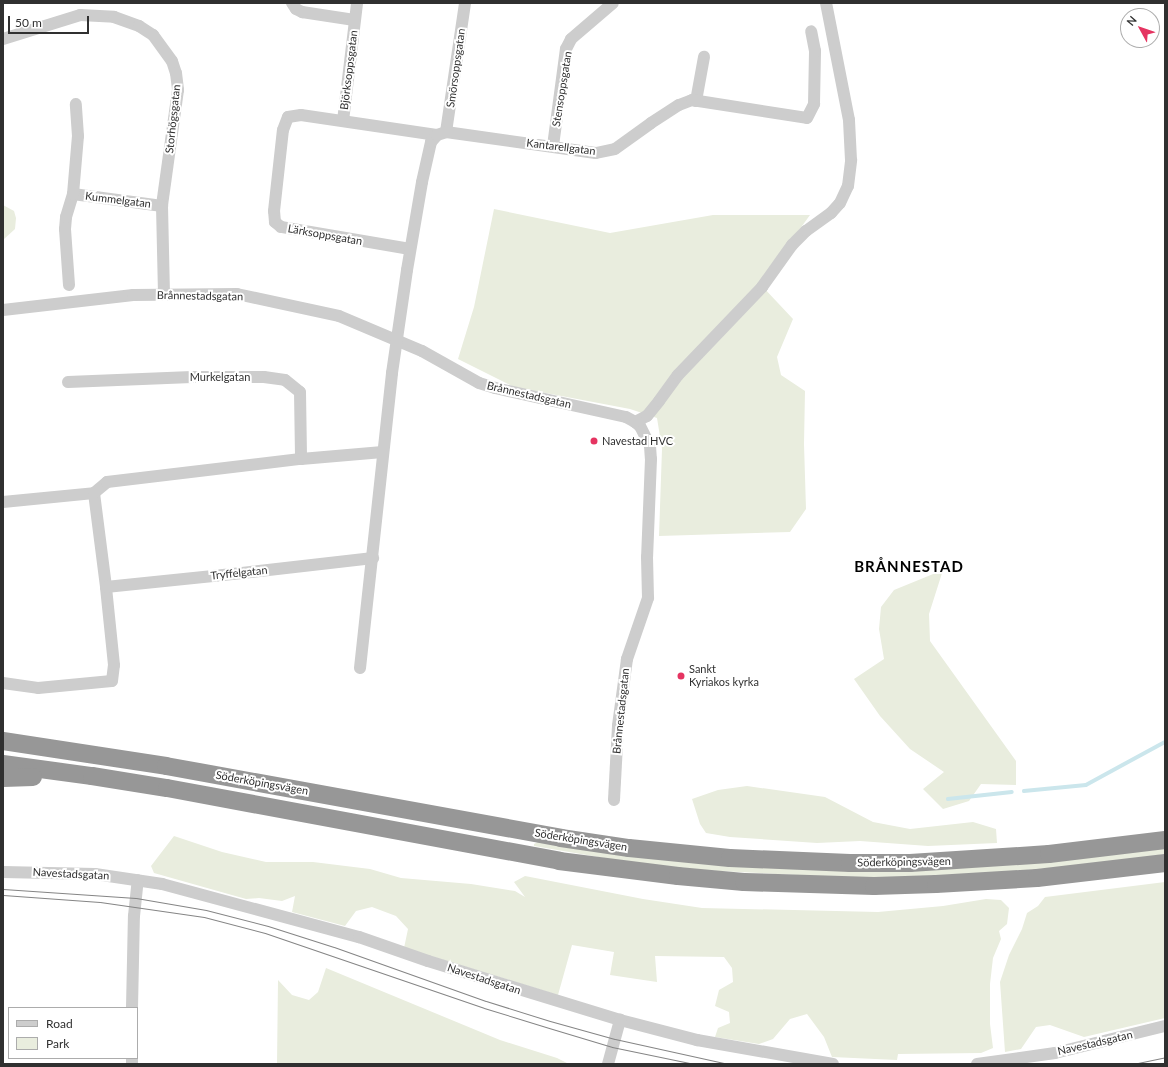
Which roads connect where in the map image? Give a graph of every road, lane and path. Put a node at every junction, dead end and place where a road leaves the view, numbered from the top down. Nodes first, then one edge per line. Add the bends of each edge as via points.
1 (292, 3) edge
2 (356, 3) edge
3 (465, 3) edge
4 (613, 3) edge
5 (826, 3) edge
6 (354, 20) junction
7 (811, 31) dead end
8 (3, 39) edge
9 (704, 57) dead end
10 (696, 101) junction
11 (76, 104) dead end
12 (288, 118) joint
13 (343, 121) junction
14 (442, 133) junction
15 (553, 146) junction
16 (73, 194) junction
17 (162, 206) junction
18 (410, 249) junction
19 (69, 285) dead end
20 (164, 294) junction
21 (3, 310) edge
22 (396, 341) junction
23 (68, 382) dead end
24 (635, 422) junction
25 (383, 452) junction
26 (301, 459) junction
27 (94, 493) junction
28 (3, 502) edge
29 (373, 558) junction
30 (106, 586) junction
31 (360, 668) dead end
32 (3, 683) edge
33 (3, 741) edge
34 (3, 764) edge
35 (92, 776) junction
36 (3, 778) edge
37 (614, 800) dead end
38 (1165, 840) edge
39 (1165, 863) edge
40 (3, 872) edge
41 (138, 880) junction
42 (132, 1007) edge
43 (620, 1020) junction
44 (1165, 1026) edge
45 (608, 1064) edge
46 (833, 1064) edge
47 (977, 1064) edge

1 - 6 street, Björksoppsgatan via 302,12
2 - 6 street, Björksoppsgatan
3 - 14 street, Smörsoppsgatan
4 - 15 street, Stensoppsgatan via 571,40 566,49
5 - 24 street via 849,120 848,186 840,203 831,213 792,245 762,287 678,375 647,416
6 - 13 street, Björksoppsgatan
7 - 10 street, Kantarellgatan via 815,52 814,104 807,118
8 - 17 street, Storhögsgatan via 80,15 114,17 139,26 153,35 172,61 178,90
9 - 10 street
10 - 15 street, Kantarellgatan via 679,105 614,149 596,152
11 - 16 street, Kummelgatan via 78,136
12 - 13 street, Kantarellgatan via 301,115
12 - 18 street, Lärksoppsgatan via 283,130 275,222 280,227
13 - 14 street, Kantarellgatan
14 - 15 street, Kantarellgatan
14 - 18 street via 431,142
16 - 17 street, Kummelgatan
16 - 19 street, Kummelgatan via 65,229
17 - 20 street, Storhögsgatan
18 - 22 street
20 - 21 street, Brånnestadsgatan via 133,295
20 - 22 street, Brånnestadsgatan via 237,294 339,316
22 - 24 street, Brånnestadsgatan via 422,351 485,385 626,417
22 - 25 street
23 - 26 street, Murkelgatan via 192,377 264,377 285,380 300,392
24 - 37 street, Brånnestadsgatan via 640,426 650,446 651,459 648,598 627,659 618,726
25 - 26 street
25 - 29 street
26 - 27 street via 107,482
27 - 28 street
27 - 30 street
29 - 30 street, Tryffelgatan
29 - 31 street
30 - 32 street via 114,665 112,681 38,688
33 - 38 highway, Söderköpingsvägen via 166,766 561,838 730,858 910,863 1049,854
34 - 35 highway, Söderköpingsvägen
35 - 36 highway
35 - 39 highway, Söderköpingsvägen via 560,861 744,882 866,886 936,884 1037,878
40 - 41 street, Navestadsgatan via 95,874
41 - 42 street via 134,916
41 - 43 street, Navestadsgatan via 162,884 359,937 435,964
43 - 45 street
43 - 46 street, Navestadsgatan via 697,1040
44 - 47 street, Navestadsgatan via 1055,1053

